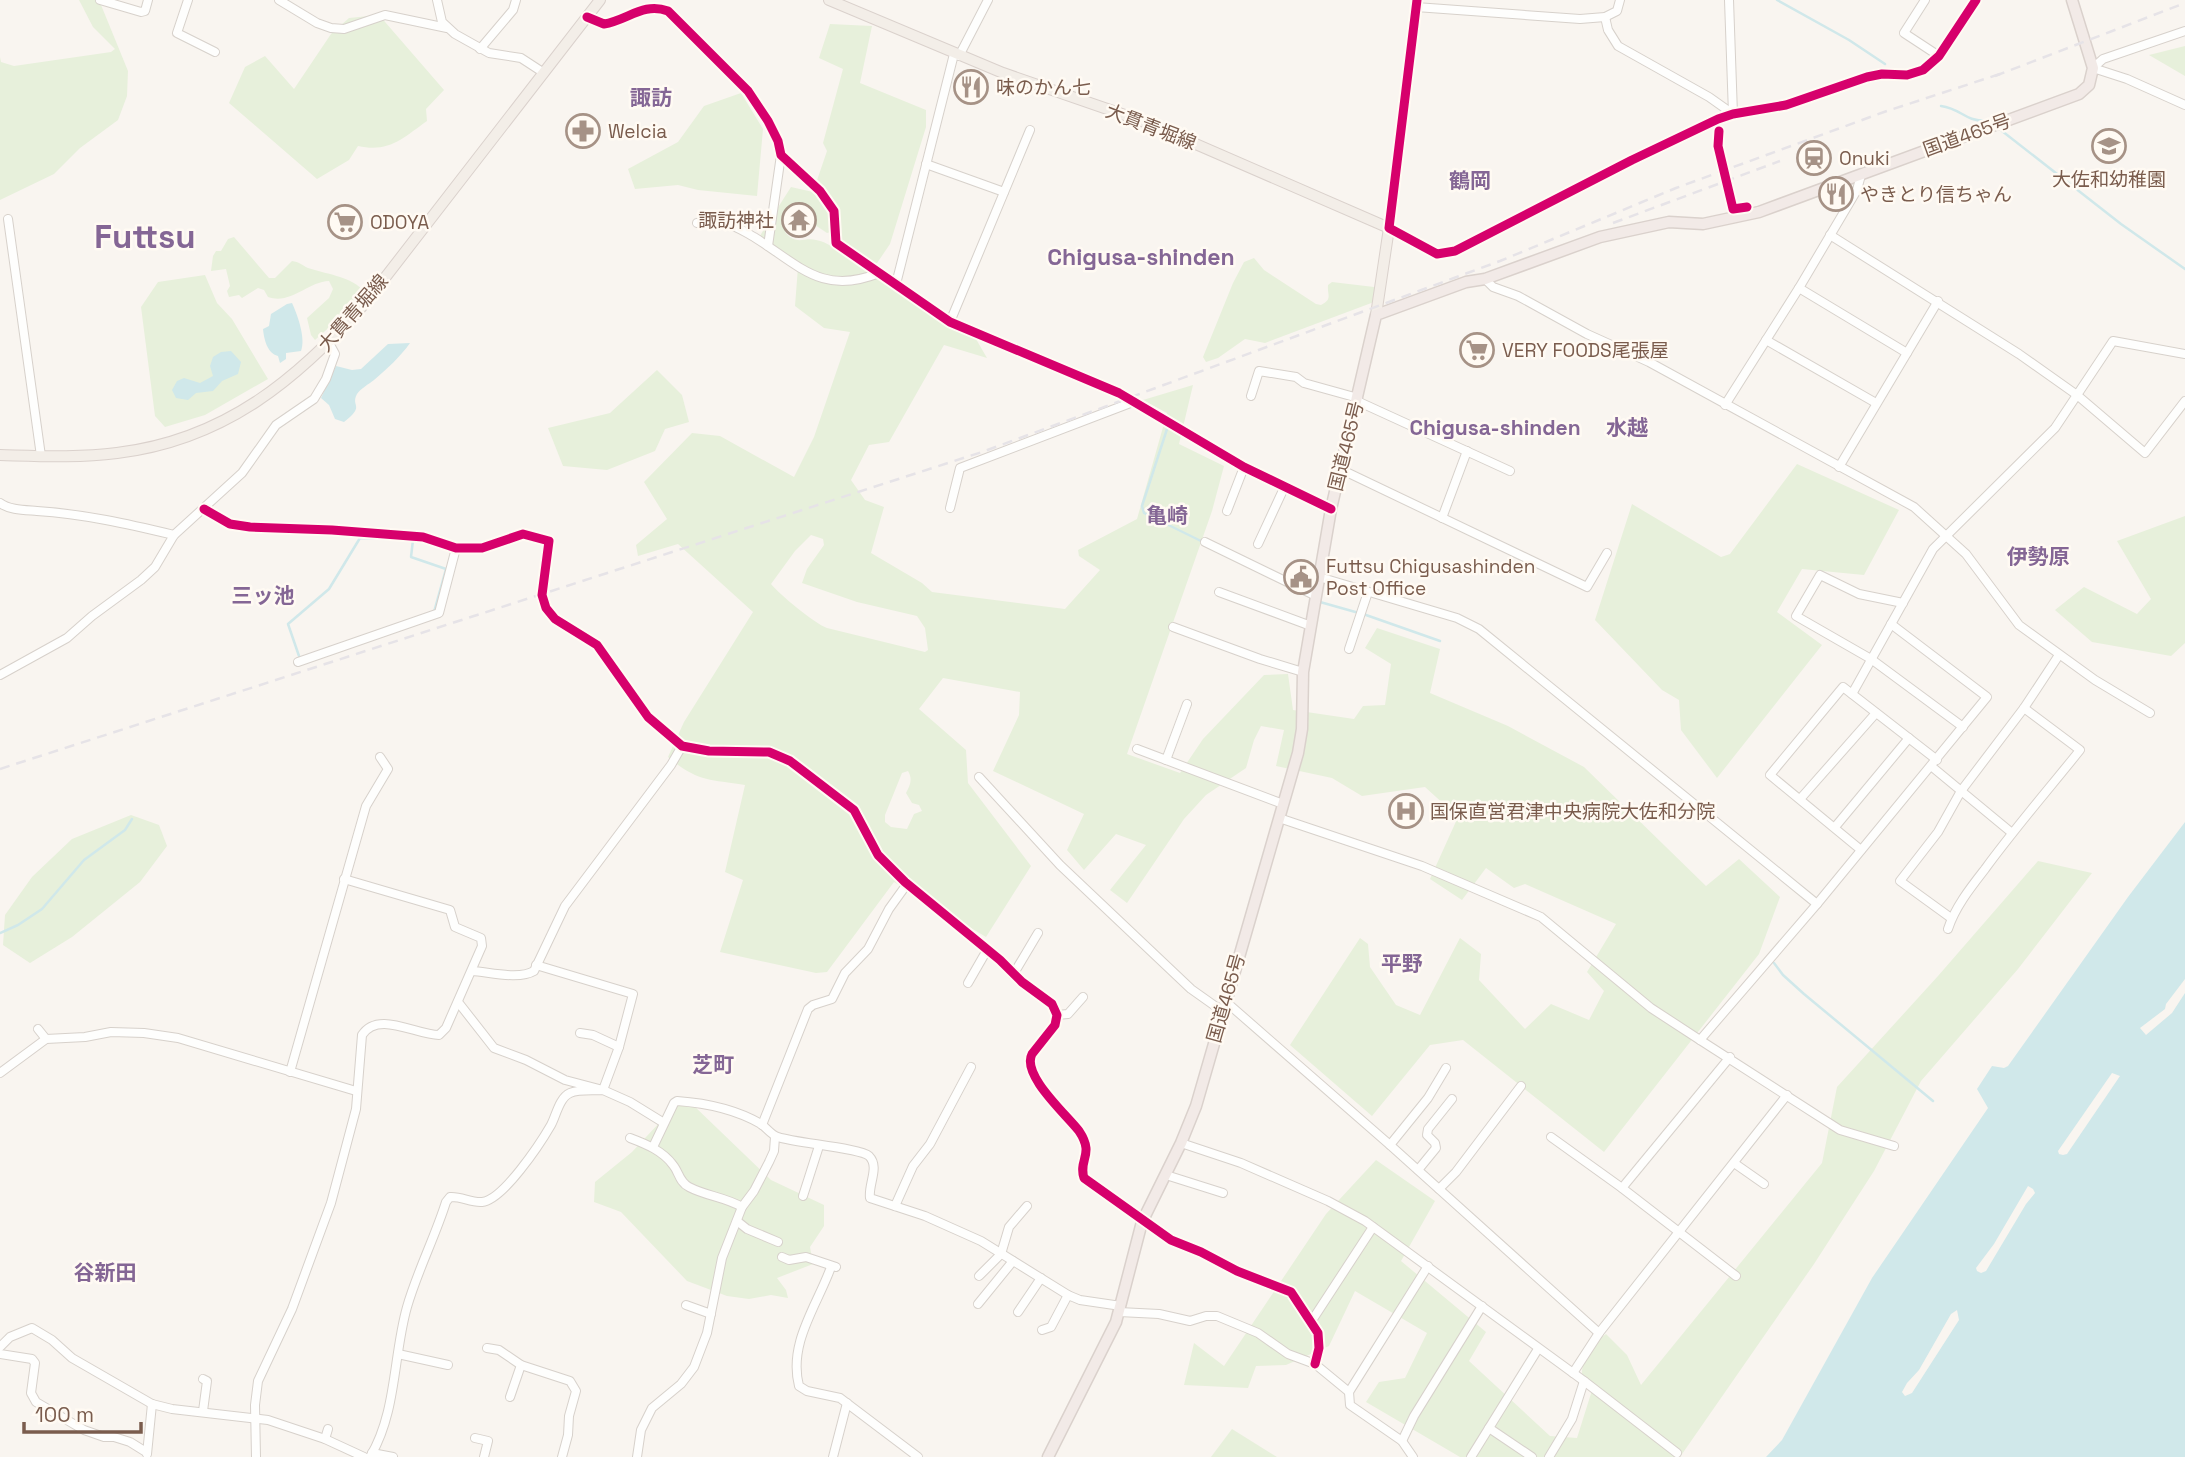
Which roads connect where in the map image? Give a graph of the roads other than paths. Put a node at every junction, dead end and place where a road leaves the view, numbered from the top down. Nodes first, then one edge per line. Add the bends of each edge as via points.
1 (100, 0) edge
2 (148, 0) edge
3 (188, 0) edge
4 (279, 0) edge
5 (437, 0) edge
6 (516, 0) edge
7 (600, 0) edge
8 (988, 0) edge
9 (1620, 0) edge
10 (1729, 0) edge
11 (1925, 0) edge
12 (1976, 0) edge
13 (2071, 0) edge
14 (835, 1) edge
15 (1416, 3) edge
16 (587, 17) junction
17 (1605, 18) junction
18 (447, 28) junction
19 (2185, 31) edge
20 (480, 49) junction
21 (215, 52) dead end
22 (957, 55) junction
23 (1939, 56) junction
24 (2093, 68) junction
25 (544, 73) junction
26 (2185, 105) edge
27 (1733, 114) junction
28 (1030, 130) dead end
29 (781, 155) junction
30 (926, 164) junction
31 (1861, 174) junction
32 (1004, 192) junction
33 (8, 219) dead end
34 (697, 223) dead end
35 (1389, 228) junction
36 (1830, 235) junction
37 (768, 246) junction
38 (879, 273) junction
39 (1485, 279) junction
40 (896, 284) junction
41 (1800, 288) junction
42 (1938, 301) junction
43 (1376, 314) junction
44 (950, 322) junction
45 (1766, 340) junction
46 (329, 343) junction
47 (1907, 353) junction
48 (2185, 354) edge
49 (2077, 395) junction
50 (1251, 396) dead end
51 (1357, 400) junction
52 (2185, 401) edge
53 (1133, 402) junction
54 (1876, 403) junction
55 (1725, 405) junction
56 (1467, 451) junction
57 (0, 455) edge
58 (41, 456) junction
59 (1244, 467) junction
60 (1839, 467) junction
61 (1340, 469) junction
62 (1510, 471) dead end
63 (1284, 488) junction
64 (0, 503) edge
65 (950, 508) dead end
66 (204, 509) junction
67 (1331, 509) junction
68 (1227, 511) dead end
69 (1442, 518) junction
70 (1946, 535) junction
71 (174, 536) junction
72 (1205, 542) dead end
73 (1258, 544) dead end
74 (456, 548) junction
75 (1607, 553) dead end
76 (1320, 577) junction
77 (1219, 592) dead end
78 (1368, 592) junction
79 (1316, 596) junction
80 (1903, 603) junction
81 (1891, 624) junction
82 (1311, 626) junction
83 (1173, 627) dead end
84 (1349, 649) dead end
85 (2059, 655) junction
86 (1871, 659) junction
87 (298, 662) dead end
88 (1303, 671) junction
89 (0, 674) edge
90 (1852, 694) junction
91 (1187, 704) dead end
92 (2024, 708) junction
93 (1876, 713) junction
94 (2150, 713) dead end
95 (1963, 727) junction
96 (1909, 738) junction
97 (682, 746) junction
98 (1137, 749) dead end
99 (380, 757) dead end
100 (1166, 760) junction
101 (1934, 763) junction
102 (979, 777) dead end
103 (1961, 791) junction
104 (1801, 798) junction
105 (1283, 804) junction
106 (1279, 818) junction
107 (1835, 827) junction
108 (2012, 833) junction
109 (1861, 850) junction
110 (344, 879) junction
111 (907, 884) junction
112 (1817, 904) junction
113 (1951, 918) junction
114 (1948, 929) dead end
115 (1038, 933) dead end
116 (988, 950) junction
117 (536, 965) junction
118 (472, 971) junction
119 (1013, 975) junction
120 (968, 983) dead end
121 (1083, 997) dead end
122 (458, 1002) junction
123 (1224, 1006) junction
124 (1057, 1015) junction
125 (38, 1029) dead end
126 (580, 1033) dead end
127 (46, 1039) junction
128 (1700, 1040) junction
129 (619, 1047) junction
130 (1730, 1057) junction
131 (971, 1067) dead end
132 (1446, 1068) dead end
133 (290, 1072) junction
134 (0, 1073) edge
135 (1521, 1086) dead end
136 (603, 1090) junction
137 (356, 1091) junction
138 (1787, 1096) junction
139 (1452, 1098) dead end
140 (664, 1123) junction
141 (762, 1125) junction
142 (775, 1137) junction
143 (1550, 1137) dead end
144 (630, 1138) dead end
145 (1181, 1143) junction
146 (1390, 1145) junction
147 (819, 1146) junction
148 (1894, 1146) dead end
149 (653, 1147) junction
150 (1734, 1163) junction
151 (1418, 1170) junction
152 (1166, 1175) junction
153 (1764, 1184) dead end
154 (1622, 1188) junction
155 (1439, 1189) junction
156 (1223, 1193) dead end
157 (803, 1196) dead end
158 (895, 1206) junction
159 (1027, 1206) dead end
160 (742, 1207) junction
161 (737, 1221) junction
162 (1142, 1222) junction
163 (1373, 1227) junction
164 (1679, 1233) junction
165 (778, 1242) dead end
166 (1001, 1254) junction
167 (782, 1257) dead end
168 (1013, 1261) junction
169 (1428, 1266) junction
170 (979, 1276) dead end
171 (1736, 1276) dead end
172 (1041, 1278) junction
173 (1068, 1295) junction
174 (978, 1304) dead end
175 (686, 1305) dead end
176 (1482, 1306) junction
177 (1120, 1309) junction
178 (1018, 1312) dead end
179 (711, 1314) junction
180 (1311, 1322) junction
181 (1042, 1331) dead end
182 (1599, 1333) junction
183 (0, 1347) edge
184 (487, 1348) dead end
185 (1538, 1349) junction
186 (0, 1354) edge
187 (398, 1354) junction
188 (1315, 1364) junction
189 (447, 1365) dead end
190 (521, 1365) junction
191 (1573, 1373) junction
192 (203, 1379) dead end
193 (1584, 1381) junction
194 (1349, 1392) junction
195 (510, 1397) dead end
196 (847, 1403) junction
197 (152, 1404) junction
198 (203, 1411) junction
199 (255, 1420) junction
200 (1489, 1428) junction
201 (328, 1429) dead end
202 (475, 1438) dead end
203 (325, 1439) junction
204 (1402, 1441) junction
205 (1677, 1453) dead end
206 (147, 1454) edge
207 (368, 1456) edge
208 (256, 1457) edge
209 (393, 1457) edge
210 (484, 1457) edge
211 (562, 1457) edge
212 (637, 1457) edge
213 (833, 1457) edge
214 (918, 1457) edge
215 (1048, 1457) edge
216 (1413, 1457) edge
217 (1471, 1457) edge
218 (1532, 1457) edge
219 (1549, 1457) edge

1 - 2 street via 141,12
3 - 21 street via 177,33
4 - 18 street via 331,28 344,29 384,15
5 - 18 street
6 - 20 street via 513,10
7 - 16 main road, 大貫青堀線
8 - 22 street
9 - 17 street via 1617,11
10 - 27 street
11 - 23 street via 1904,33
12 - 23 street
13 - 24 highway
14 - 22 main road, 大貫青堀線
15 - 17 street via 1556,19
15 - 35 street
16 - 25 main road, 大貫青堀線
16 - 29 street via 604,24 645,9 668,11 748,91 768,121
17 - 27 street via 1618,46
18 - 20 street
19 - 24 street via 2103,59
20 - 25 street via 521,58
22 - 30 street
22 - 35 main road, 大貫青堀線 via 1145,122
23 - 27 street via 1930,66 1907,75 1867,77 1786,105
24 - 26 street
24 - 31 highway, 国道465号 via 2089,86 2079,94
25 - 46 main road, 大貫青堀線 via 367,301
27 - 35 street via 1447,254 1437,254
28 - 32 street
29 - 37 street
29 - 38 street via 820,191 834,211 836,243
30 - 32 street
30 - 40 street
31 - 36 street via 1857,190
31 - 39 highway, 国道465号 via 1738,219 1669,222 1600,237
32 - 44 street
33 - 58 street
34 - 37 street via 725,223
35 - 43 main road
36 - 41 street
36 - 42 street
37 - 38 street via 822,279 856,279
38 - 40 street
39 - 43 highway, 国道465号
39 - 55 street
40 - 44 street
41 - 45 street
41 - 47 street
42 - 47 street
42 - 49 street
43 - 51 highway, 国道465号
44 - 53 street
45 - 54 street
45 - 55 street
46 - 58 main road, 大貫青堀線 via 257,401 173,441 120,453
46 - 66 street via 335,354 314,399 275,425 242,473
47 - 54 street
48 - 49 street via 2113,341
49 - 52 street via 2145,453
49 - 70 street via 2055,428
50 - 51 street via 1259,371 1296,377
51 - 56 street
51 - 61 highway, 国道465号
53 - 59 street
53 - 65 street via 960,468
54 - 60 street
55 - 60 street
56 - 62 street
56 - 69 street
57 - 58 main road, 大貫青堀線
59 - 63 street
59 - 68 street
60 - 70 street via 1914,507
61 - 67 highway, 国道465号
61 - 69 street
63 - 67 street
63 - 73 street
64 - 71 street via 118,521
66 - 71 street
66 - 74 street via 230,524 423,537
67 - 76 highway, 国道465号
69 - 75 street via 1587,587
70 - 80 street
70 - 85 street via 1966,554 2019,625
71 - 89 street via 155,566 129,590 66,638
72 - 79 street
74 - 87 street via 439,613
74 - 97 street via 482,548 523,534 550,541 542,596 546,608 555,619 597,645 648,717
76 - 78 street
76 - 79 highway, 国道465号
77 - 82 street
78 - 84 street
78 - 112 street via 1479,629
79 - 82 highway, 国道465号
80 - 81 street
80 - 86 street via 1859,594 1820,575 1796,616
81 - 86 street
81 - 95 street via 1987,697
82 - 88 highway, 国道465号
83 - 88 street
85 - 92 street
85 - 94 street
86 - 90 street
86 - 95 street
88 - 105 highway, 国道465号 via 1302,729
90 - 93 street
90 - 104 street via 1843,687 1770,775
91 - 100 street
92 - 103 street
92 - 108 street via 2080,750
93 - 96 street
93 - 104 street
95 - 101 street
96 - 101 street
96 - 107 street
97 - 111 street via 769,752 790,761 854,810 878,855
97 - 117 street via 565,906
98 - 100 street
99 - 110 street via 388,769 366,806
100 - 105 street
101 - 103 street
101 - 109 street
102 - 123 street via 1046,851 1191,989
103 - 108 street
103 - 113 street via 1938,832 1900,881
104 - 107 street
105 - 106 highway, 国道465号
106 - 123 highway, 国道465号
106 - 128 street via 1422,866 1542,917 1651,1008
107 - 109 street
108 - 113 street
109 - 112 street
110 - 118 street via 450,910 456,926 481,938
110 - 133 street
111 - 116 street
111 - 141 street via 832,999 808,1009
112 - 128 street
113 - 114 street
115 - 119 street
116 - 119 street
116 - 120 street
117 - 118 street via 531,973
117 - 129 street via 633,993
118 - 122 street
119 - 124 street via 1045,997
121 - 124 street via 1068,1014
122 - 136 street via 494,1048 565,1080
122 - 137 street via 439,1035 398,1026 366,1028
123 - 145 highway, 国道465号
123 - 146 street
124 - 162 street via 1055,1025 1029,1058 1030,1067 1086,1143 1084,1178
125 - 127 street
126 - 129 street
127 - 133 street via 144,1033 178,1038
127 - 134 street
128 - 130 street
129 - 136 street
130 - 138 street
130 - 154 street
131 - 158 street
132 - 146 street
133 - 137 street
135 - 155 street
136 - 140 street
136 - 187 street via 566,1096 550,1128 497,1195 484,1202 450,1197 407,1306
137 - 199 street via 356,1109 331,1203 292,1309 258,1381
138 - 148 street via 1840,1130
138 - 150 street
139 - 151 street via 1428,1129 1436,1148
140 - 141 street via 677,1101 736,1112
140 - 149 street
141 - 142 street
142 - 147 street
142 - 160 street via 769,1163
143 - 154 street
144 - 149 street
145 - 152 highway, 国道465号
145 - 163 street via 1328,1201
146 - 151 street
147 - 157 street
147 - 158 street via 870,1157 874,1171 870,1198
149 - 160 street via 690,1188
150 - 153 street
150 - 164 street
151 - 155 street
152 - 156 street
152 - 162 highway, 国道465号
154 - 164 street
155 - 182 street
158 - 166 street via 981,1241
159 - 166 street via 1009,1227
160 - 161 street
161 - 165 street
161 - 179 street via 719,1267
162 - 177 highway, 国道465号
162 - 180 street via 1171,1240 1291,1292
163 - 169 street
163 - 180 street
164 - 171 street
164 - 182 street
166 - 168 street
166 - 170 street
167 - 196 street via 806,1257 834,1267 803,1329 797,1379 807,1391
168 - 172 street
168 - 174 street
169 - 176 street
169 - 194 street
172 - 173 street
172 - 178 street
173 - 177 street
173 - 181 street via 1051,1326
175 - 179 street
176 - 185 street
176 - 204 street
177 - 188 street via 1190,1321 1216,1316
177 - 215 highway, 国道465号
179 - 212 street via 694,1367 652,1408 641,1430
180 - 188 street via 1318,1333
182 - 191 street
183 - 197 street via 9,1337 32,1328 52,1339 72,1359
184 - 190 street via 499,1350
185 - 191 street
185 - 200 street
186 - 206 street via 35,1363 31,1394 36,1402 84,1430 130,1442
187 - 189 street
187 - 207 street via 383,1427
188 - 194 street
190 - 195 street
190 - 211 street via 570,1381 576,1389
191 - 193 street
192 - 198 street via 208,1386
193 - 205 street
193 - 219 street via 1572,1419
194 - 204 street via 1350,1405
196 - 213 street
196 - 214 street
197 - 198 street
197 - 206 street
198 - 199 street
199 - 203 street via 281,1423
199 - 208 street
200 - 217 street
200 - 218 street
201 - 203 street
202 - 210 street via 488,1441
203 - 207 street
204 - 216 street
207 - 209 street

